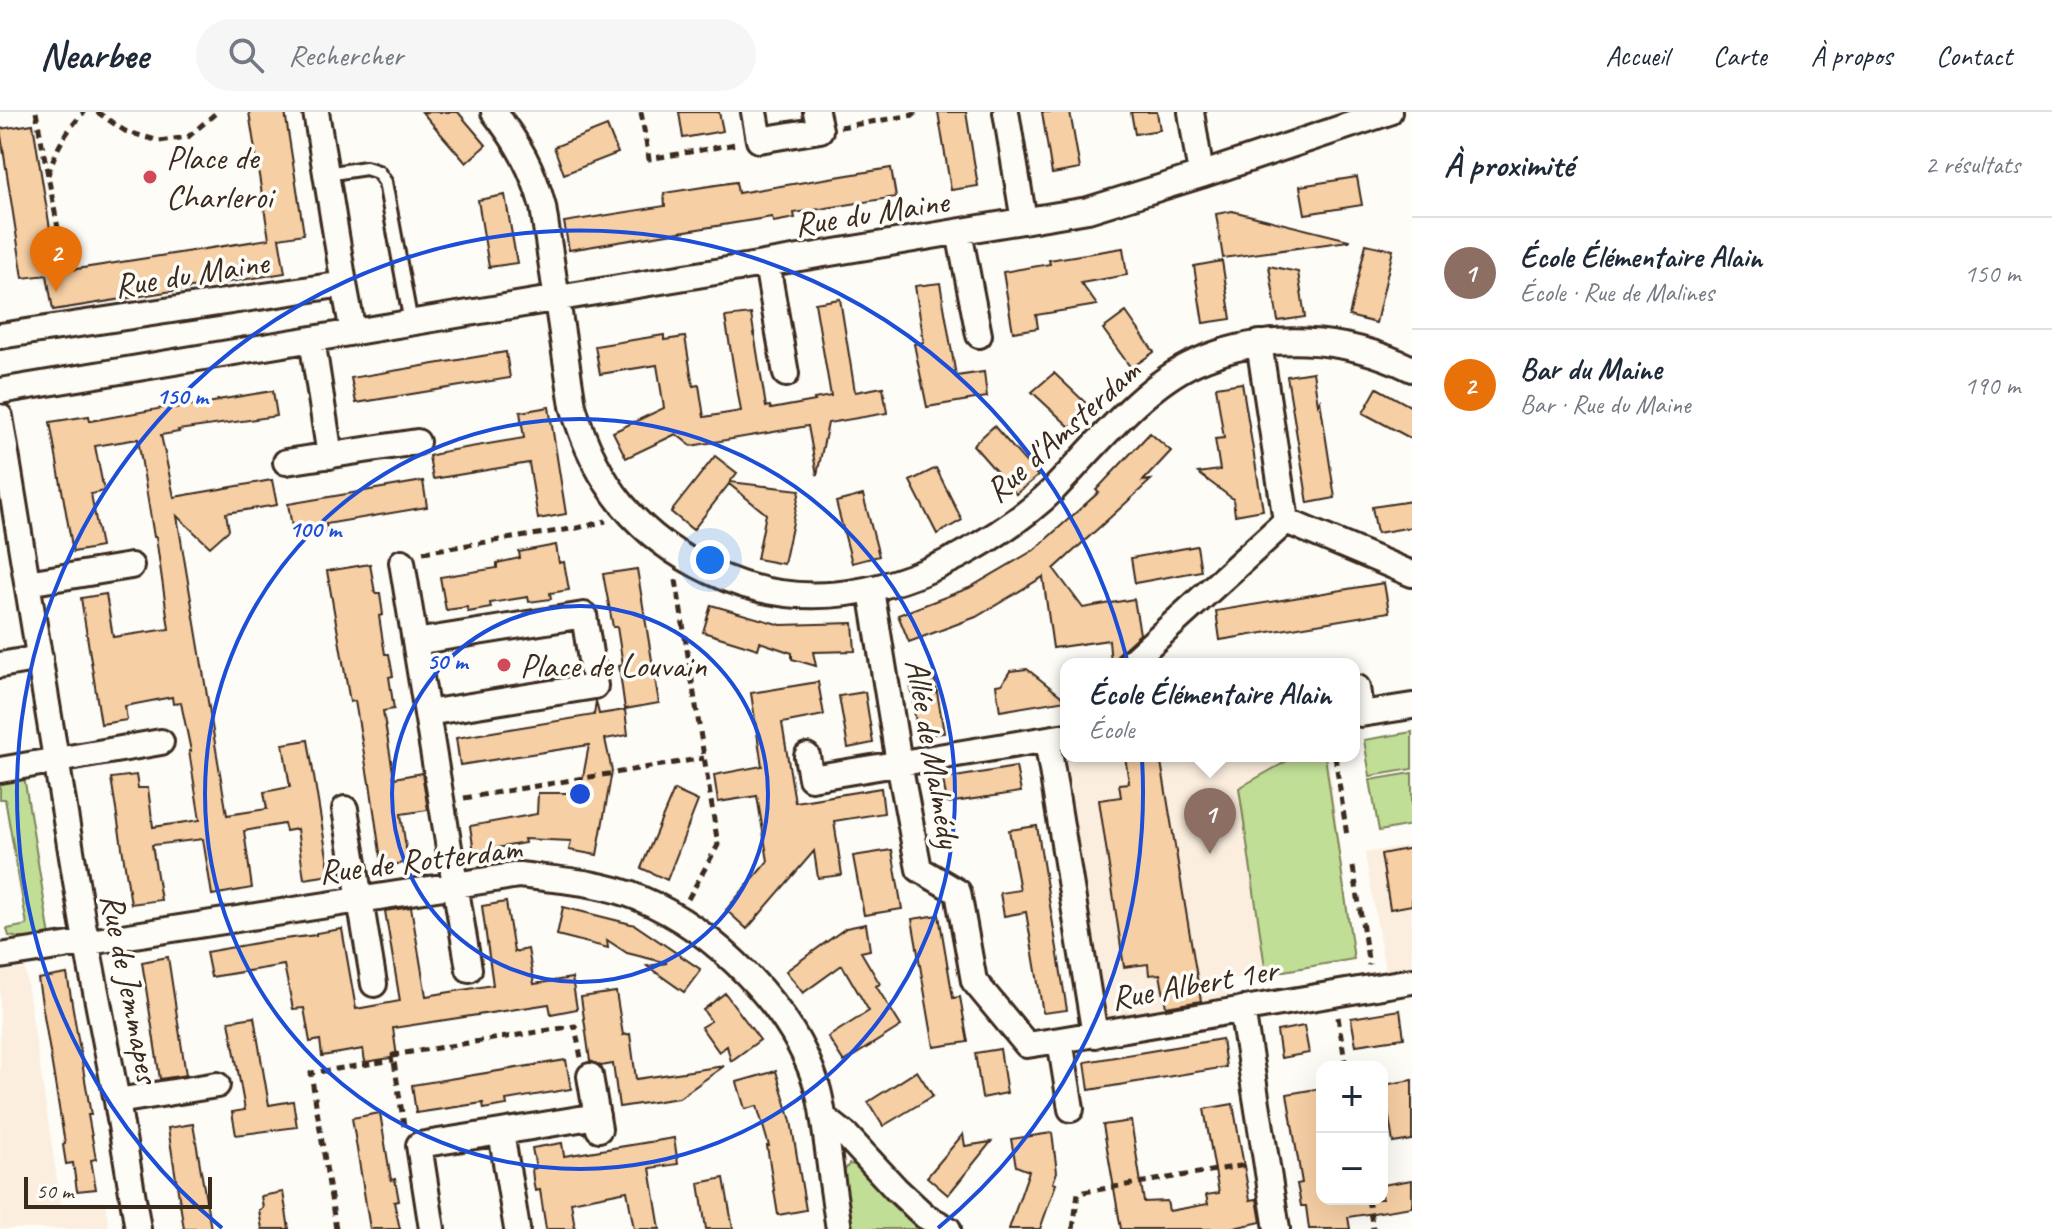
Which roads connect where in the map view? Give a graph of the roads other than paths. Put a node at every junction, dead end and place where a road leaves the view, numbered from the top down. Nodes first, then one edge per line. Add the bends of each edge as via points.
1 (316, 112) edge
2 (494, 112) edge
3 (754, 112) edge
4 (1006, 112) edge
5 (1191, 112) edge
6 (1377, 114) edge
7 (818, 121) edge
8 (326, 174) junction
9 (1201, 175) junction
10 (1024, 221) junction
11 (959, 232) junction
12 (767, 264) junction
13 (344, 284) junction
14 (556, 298) junction
15 (411, 323) junction
16 (353, 332) junction
17 (979, 335) dead end
18 (0, 336) edge
19 (312, 339) junction
20 (1259, 343) junction
21 (1412, 369) edge
22 (786, 374) dead end
23 (0, 391) edge
24 (0, 417) edge
25 (417, 442) dead end
26 (330, 456) junction
27 (286, 462) dead end
28 (1286, 521) junction
29 (402, 562) road end
30 (131, 566) dead end
31 (1412, 574) edge
32 (27, 583) junction
33 (871, 590) junction
34 (415, 642) junction
35 (40, 658) junction
36 (1136, 658) edge
37 (0, 665) edge
38 (1412, 706) edge
39 (1360, 708) edge
40 (427, 713) junction
41 (1056, 737) edge
42 (161, 742) dead end
43 (807, 756) dead end
44 (56, 760) junction
45 (899, 763) junction
46 (0, 770) edge
47 (345, 809) dead end
48 (455, 885) junction
49 (360, 899) junction
50 (87, 941) junction
51 (0, 956) edge
52 (469, 969) dead end
53 (1412, 981) edge
54 (374, 984) dead end
55 (1242, 1009) junction
56 (1095, 1035) junction
57 (1060, 1040) junction
58 (590, 1076) road end
59 (217, 1085) dead end
60 (117, 1101) junction
61 (1071, 1109) dead end
62 (823, 1117) junction
63 (501, 1132) junction
64 (138, 1229) edge
65 (432, 1229) edge
66 (517, 1229) edge
67 (839, 1229) edge
68 (948, 1229) edge
69 (1277, 1229) edge

1 - 8 street
2 - 14 street, Rue d'Amsterdam via 519,146 537,184
3 - 7 street via 759,140
4 - 10 street
5 - 9 street
6 - 9 street, Rue du Maine
8 - 13 street
8 - 15 lane via 366,168 385,182
9 - 10 street, Rue du Maine via 1088,210
10 - 11 street, Rue du Maine
11 - 12 street, Rue du Maine
11 - 17 street
12 - 14 street, Rue du Maine
12 - 22 street
13 - 16 street
13 - 18 street, Rue du Maine
14 - 15 street, Rue du Maine
14 - 33 street, Rue d'Amsterdam via 582,438 597,470 649,533 696,565 778,593
15 - 16 street, Rue du Maine
16 - 19 street, Rue du Maine
19 - 23 street, Rue du Maine
19 - 26 street
20 - 21 street, Rue d'Amsterdam via 1338,344
20 - 28 street
20 - 33 street, Rue d'Amsterdam via 1195,362 1165,381 1133,406 1050,492 975,548
24 - 32 street, Rue de Jemmapes
25 - 26 street
26 - 27 street
28 - 31 street
28 - 36 street
29 - 34 street
30 - 32 street
32 - 35 street, Rue de Jemmapes
33 - 45 street, Allée de Malmédy
34 - 40 street
34 - 40 street via 584,615 595,686
35 - 37 street
35 - 44 street, Rue de Jemmapes
38 - 39 street via 1361,714
40 - 48 street
41 - 45 street
41 - 56 street, Rue Albert 1er
42 - 44 street
43 - 45 street via 811,778
44 - 46 street
44 - 50 street, Rue de Jemmapes
45 - 57 street, Allée de Malmédy via 919,869 958,892 974,981 1027,1045
47 - 49 street
48 - 49 street, Rue de Rotterdam
48 - 52 street
48 - 62 street, Rue de Rotterdam via 519,875 592,884 678,917 745,972 776,1010 805,1060
49 - 50 street, Rue de Rotterdam
49 - 54 street
50 - 51 street, Rue de Rotterdam
50 - 60 street, Rue de Jemmapes
53 - 55 street, Rue Albert 1er
55 - 56 street, Rue Albert 1er
55 - 69 street
56 - 57 street, Allée de Malmédy
57 - 61 street
58 - 63 street via 598,1124
59 - 60 street
60 - 64 street, Rue de Jemmapes
62 - 67 street, Rue de Rotterdam
62 - 68 street via 925,1216
63 - 65 street via 419,1145
63 - 66 street

